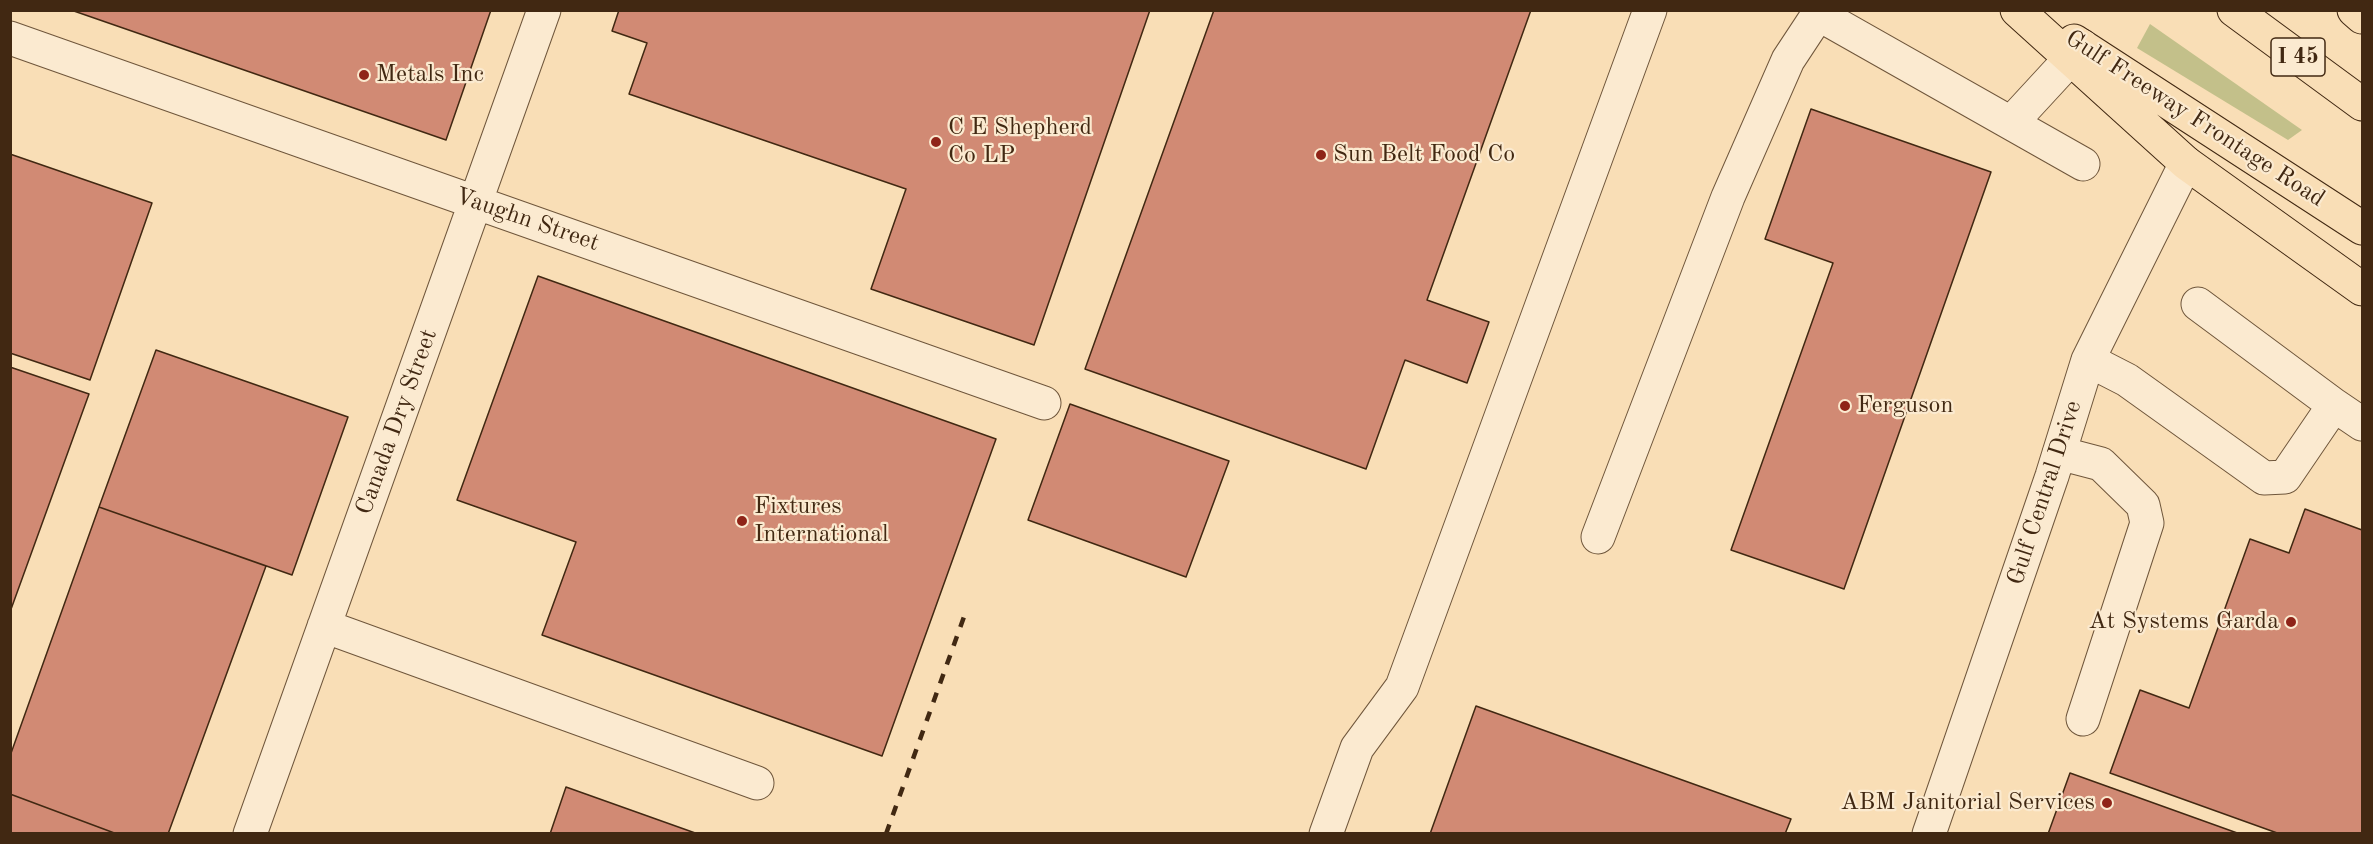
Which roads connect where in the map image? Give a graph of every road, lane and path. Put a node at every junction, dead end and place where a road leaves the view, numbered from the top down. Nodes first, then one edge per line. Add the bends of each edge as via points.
1 (544, 10) edge
2 (1650, 10) edge
3 (2017, 10) edge
4 (2026, 10) edge
5 (2234, 10) edge
6 (2354, 10) edge
7 (1820, 12) edge
8 (2362, 17) edge
9 (10, 38) edge
10 (2076, 52) junction
11 (2362, 104) edge
12 (2011, 123) junction
13 (2186, 163) junction
14 (2084, 164) dead end
15 (475, 202) junction
16 (2362, 228) edge
17 (2362, 289) edge
18 (2198, 304) dead end
19 (2088, 360) junction
20 (1044, 403) dead end
21 (2334, 405) junction
22 (2362, 424) edge
23 (2059, 453) junction
24 (1598, 537) dead end
25 (324, 627) junction
26 (2083, 719) dead end
27 (757, 783) dead end
28 (250, 834) edge
29 (1326, 834) edge
30 (1929, 834) edge

1 - 15 street, Canada Dry Street
2 - 29 street via 1402,687 1357,748
3 - 10 main road
4 - 10 main road, Gulf Freeway Frontage Road
5 - 11 main road, I 45
6 - 8 main road
7 - 12 street
7 - 24 street via 1788,60 1728,197
9 - 15 street, Vaughn Street
10 - 12 street
10 - 13 main road
10 - 16 main road, Gulf Freeway Frontage Road
12 - 14 street
13 - 17 main road
13 - 19 street, Gulf Central Drive
15 - 20 street, Vaughn Street
15 - 25 street, Canada Dry Street
18 - 21 street
19 - 21 street via 2127,380 2264,478 2285,477
19 - 23 street, Gulf Central Drive
21 - 22 street
23 - 26 street via 2101,464 2143,505 2147,523
23 - 30 street, Gulf Central Drive
25 - 27 street
25 - 28 street, Canada Dry Street

